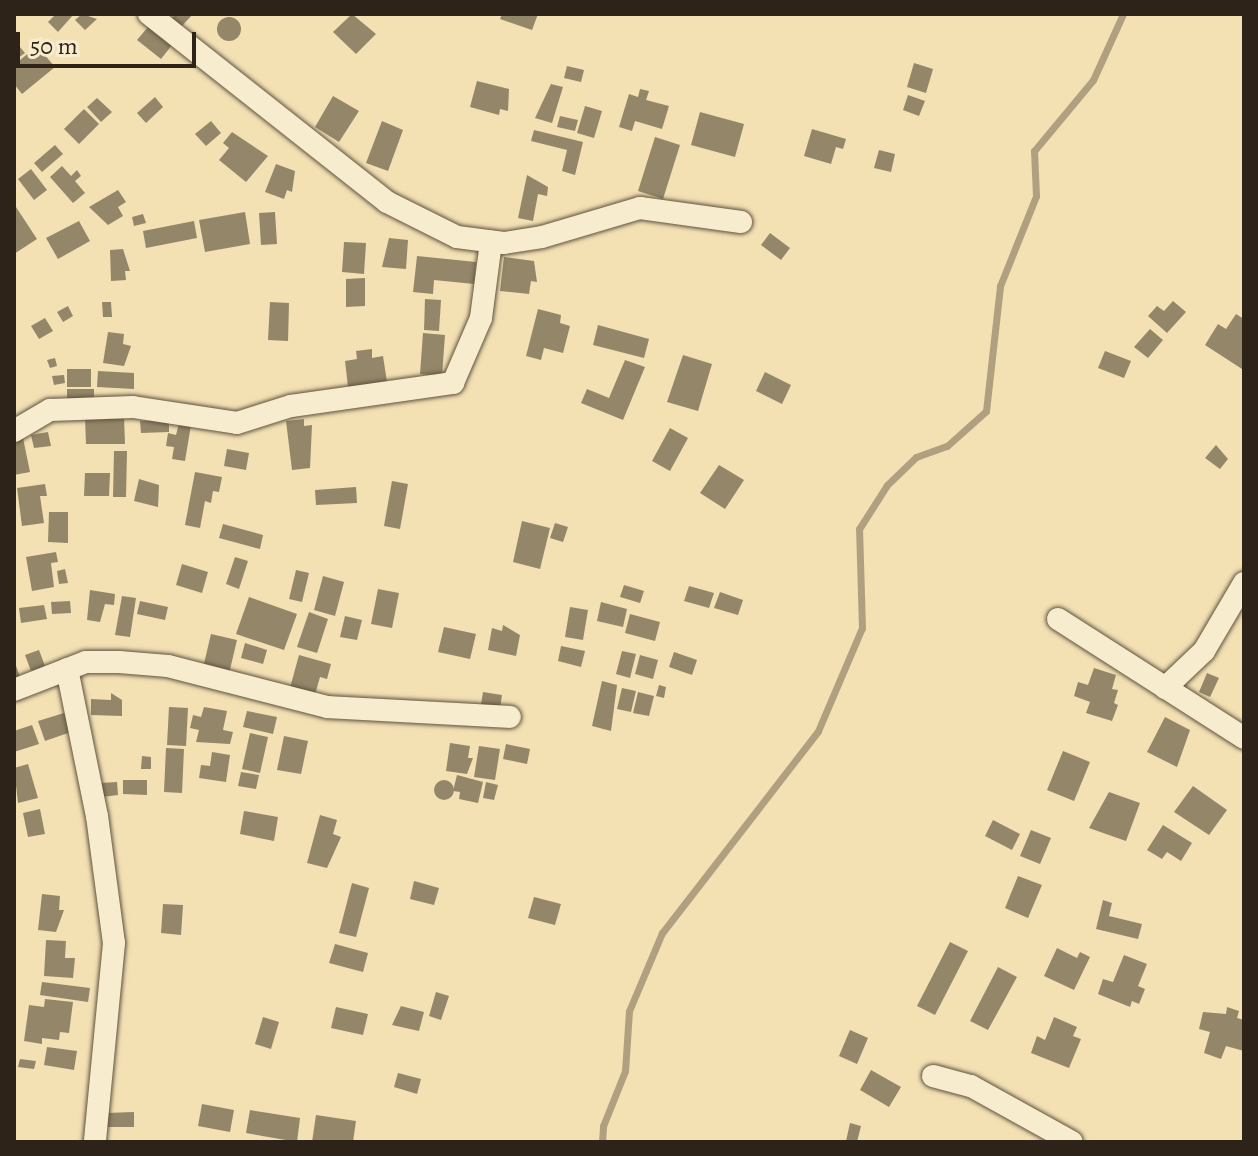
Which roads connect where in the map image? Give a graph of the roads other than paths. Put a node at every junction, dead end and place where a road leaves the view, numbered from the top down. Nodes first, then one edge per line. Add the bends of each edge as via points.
1 (149, 14) edge
2 (741, 222) dead end
3 (491, 242) junction
4 (14, 431) edge
5 (1244, 583) edge
6 (1058, 619) dead end
7 (67, 669) junction
8 (1165, 688) junction
9 (14, 690) edge
10 (510, 717) dead end
11 (1244, 738) edge
12 (933, 1076) dead end
13 (95, 1142) edge
14 (1072, 1142) edge

1 - 3 street via 387,202 423,225
2 - 3 street via 640,208 542,237
3 - 4 street via 481,318 453,383 291,406 237,423 119,408 50,410
5 - 8 street via 1204,651
6 - 8 street
7 - 9 street
7 - 10 street via 86,662 168,666 328,707
7 - 13 street via 97,816 114,943
8 - 11 street
12 - 14 street via 971,1086

